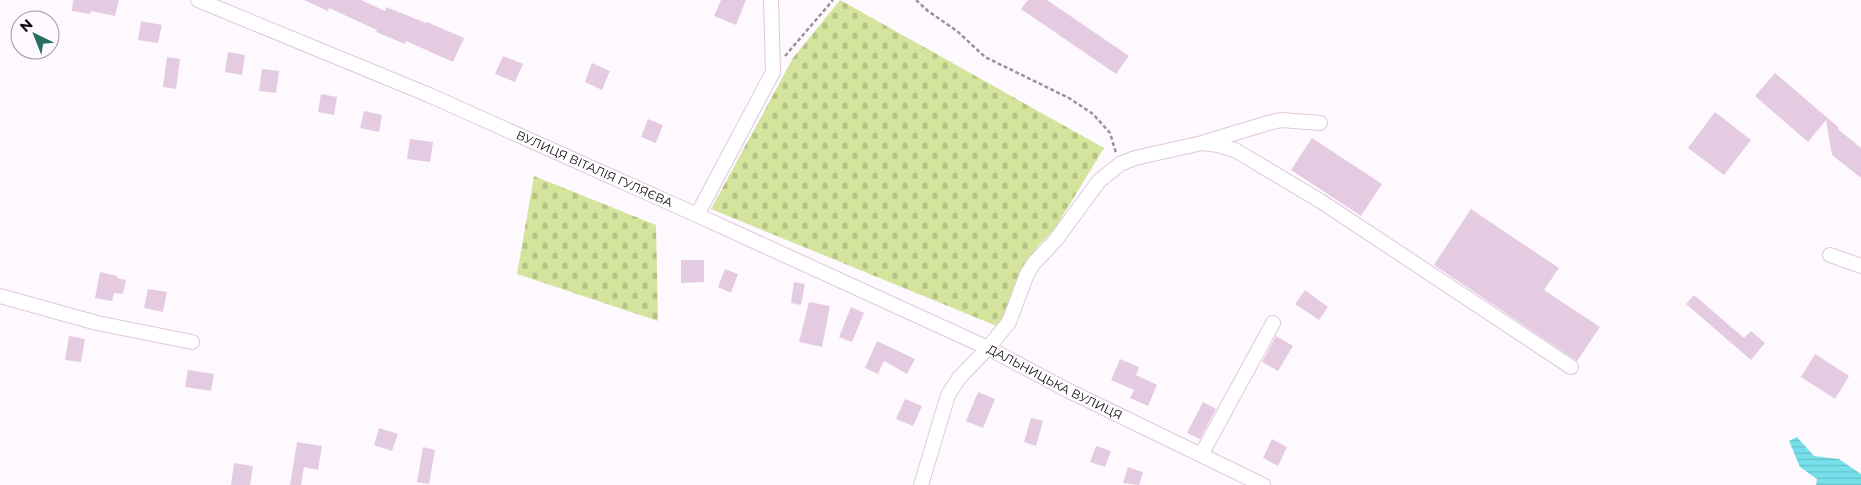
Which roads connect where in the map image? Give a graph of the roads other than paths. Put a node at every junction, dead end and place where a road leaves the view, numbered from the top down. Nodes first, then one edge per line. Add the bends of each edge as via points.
1 (198, 0) edge
2 (772, 0) edge
3 (1320, 123) dead end
4 (1202, 144) junction
5 (697, 214) junction
6 (1830, 255) dead end
7 (1861, 266) edge
8 (0, 296) edge
9 (1274, 324) dead end
10 (192, 342) dead end
11 (988, 348) junction
12 (1571, 367) dead end
13 (1201, 455) junction
14 (921, 485) edge
15 (1263, 485) edge

1 - 5 street, ВУЛИЦЯ ВІТАЛІЯ ГУЛЯЄВА via 429,95
2 - 5 street via 773,72
3 - 4 street via 1281,120
4 - 11 street via 1135,158 1120,164 1099,181 1055,241 1034,263 1009,322
4 - 12 street via 1235,150 1314,197
5 - 11 street, ВУЛИЦЯ ВІТАЛІЯ ГУЛЯЄВА
6 - 7 street
8 - 10 street via 97,322
9 - 13 street
11 - 13 street, ДАЛЬНИЦЬКА ВУЛИЦЯ
11 - 14 street, ДАЛЬНИЦЬКА ВУЛИЦЯ via 948,395
13 - 15 street, ДАЛЬНИЦЬКА ВУЛИЦЯ

